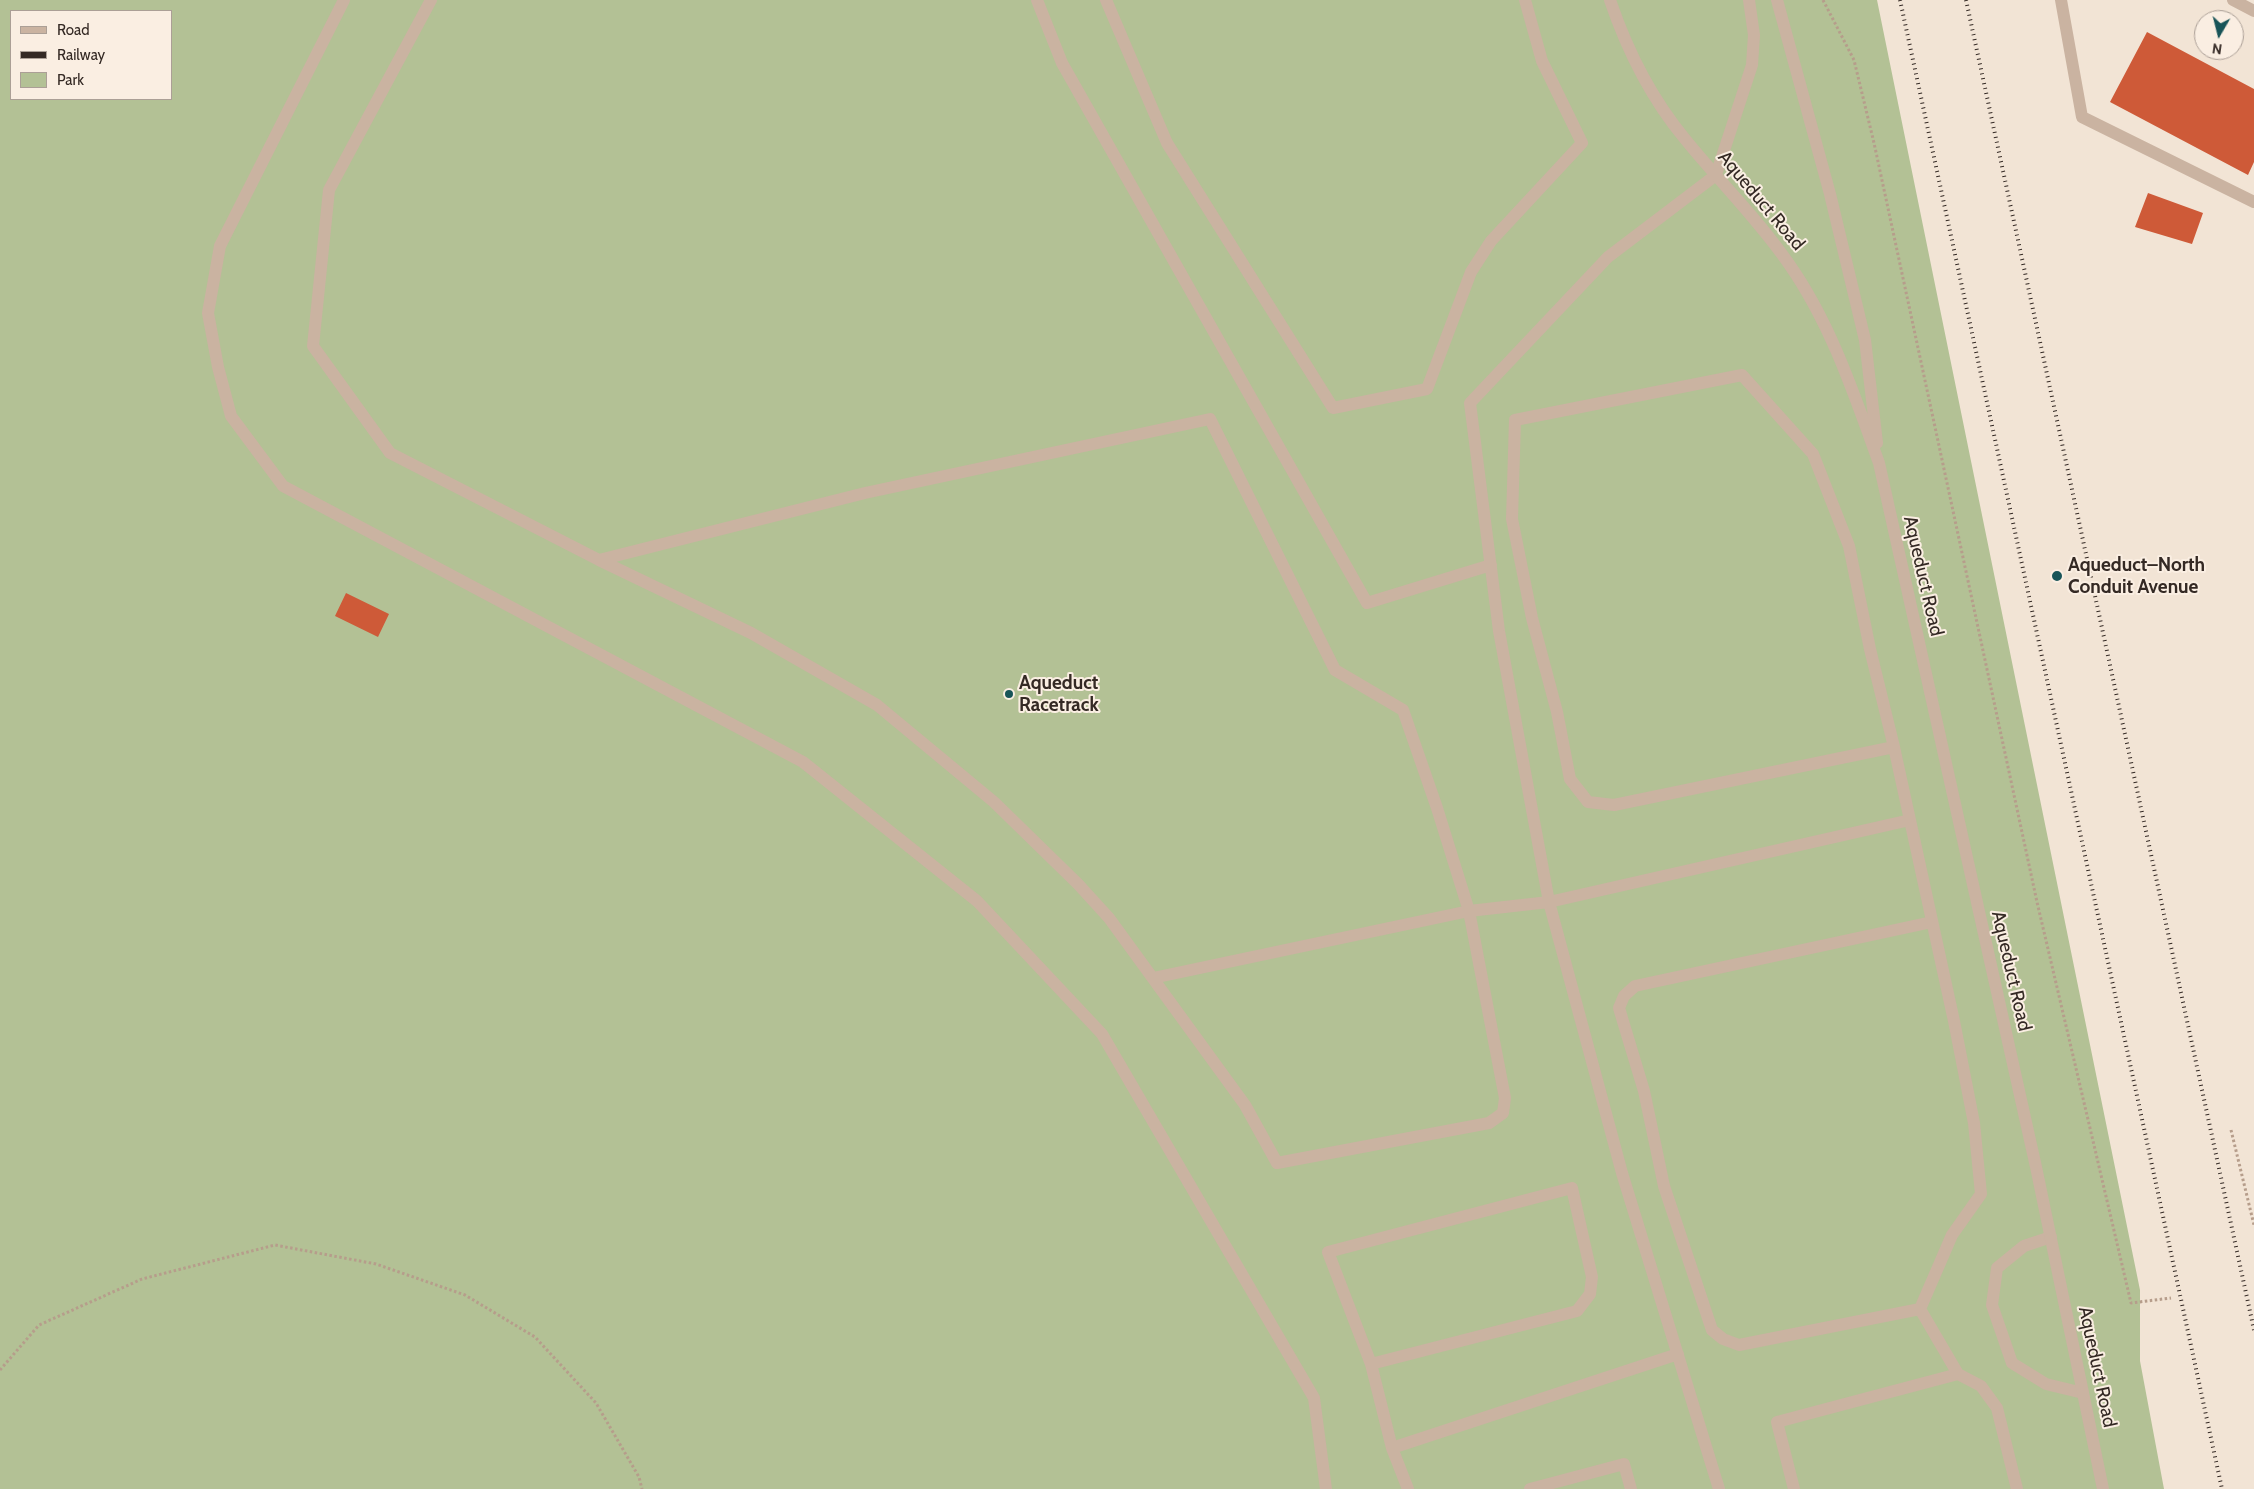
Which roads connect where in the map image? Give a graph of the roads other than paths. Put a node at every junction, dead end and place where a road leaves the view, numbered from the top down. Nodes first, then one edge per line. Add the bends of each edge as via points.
1 (344, 0) edge
2 (431, 0) edge
3 (1037, 0) edge
4 (1106, 0) edge
5 (1525, 0) edge
6 (1610, 0) edge
7 (1749, 0) edge
8 (1776, 0) edge
9 (2062, 0) edge
10 (2233, 0) edge
11 (2254, 11) edge
12 (1716, 175) junction
13 (2254, 202) edge
14 (1879, 463) junction
15 (599, 560) junction
16 (1491, 565) junction
17 (1894, 747) junction
18 (1910, 820) junction
19 (1549, 902) junction
20 (1469, 912) junction
21 (1932, 922) junction
22 (1153, 978) junction
23 (2051, 1237) junction
24 (1920, 1309) junction
25 (1678, 1354) junction
26 (1372, 1364) junction
27 (1958, 1374) junction
28 (2083, 1393) junction
29 (1392, 1448) junction
30 (1326, 1489) edge
31 (1408, 1489) edge
32 (1530, 1489) edge
33 (1631, 1489) edge
34 (1719, 1489) edge
35 (1794, 1489) edge
36 (2017, 1489) edge
37 (2103, 1489) edge

1 - 30 street via 220,246 208,313 231,416 283,486 803,762 977,901 1102,1034 1314,1398
2 - 15 street via 328,190 313,346 390,453
3 - 16 street via 1062,63 1367,603
4 - 5 street via 1167,143 1332,408 1428,389 1471,272 1491,241 1582,143 1542,61
6 - 12 street, Aqueduct Road via 1627,45 1653,94
7 - 12 street via 1754,35 1752,65
8 - 14 street, Aqueduct Road via 1830,194 1865,340
9 - 13 street via 2082,117
10 - 11 street
12 - 14 street, Aqueduct Road via 1765,232 1807,291 1829,334
12 - 16 street via 1608,257 1470,403
14 - 23 street, Aqueduct Road
15 - 20 street via 865,493 1210,419 1335,670 1403,710
15 - 22 street via 751,633 877,705 994,802 1078,884 1109,918
16 - 19 street
17 - 17 street via 1849,546 1813,454 1742,375 1515,420 1512,519 1570,779 1588,802 1614,805
17 - 18 street
18 - 19 street
18 - 21 street
19 - 20 street
19 - 25 street via 1622,1174
20 - 22 street
20 - 22 street via 1505,1098 1503,1113 1489,1123 1277,1163 1244,1105
21 - 24 street via 1974,1123 1981,1194 1952,1235
21 - 24 street via 1635,986 1624,996 1619,1008 1644,1091 1664,1186 1712,1330 1739,1345
23 - 28 street, Aqueduct Road
23 - 28 street via 2024,1246 1996,1268 1992,1305 2012,1363 2046,1384
24 - 27 street
25 - 29 street
25 - 34 street
26 - 26 street via 1328,1252 1572,1188 1592,1277 1590,1294 1577,1311
26 - 29 street
27 - 35 street via 1777,1422
27 - 36 street via 1981,1386 1998,1408
28 - 37 street, Aqueduct Road
29 - 31 street
32 - 33 street via 1624,1464

